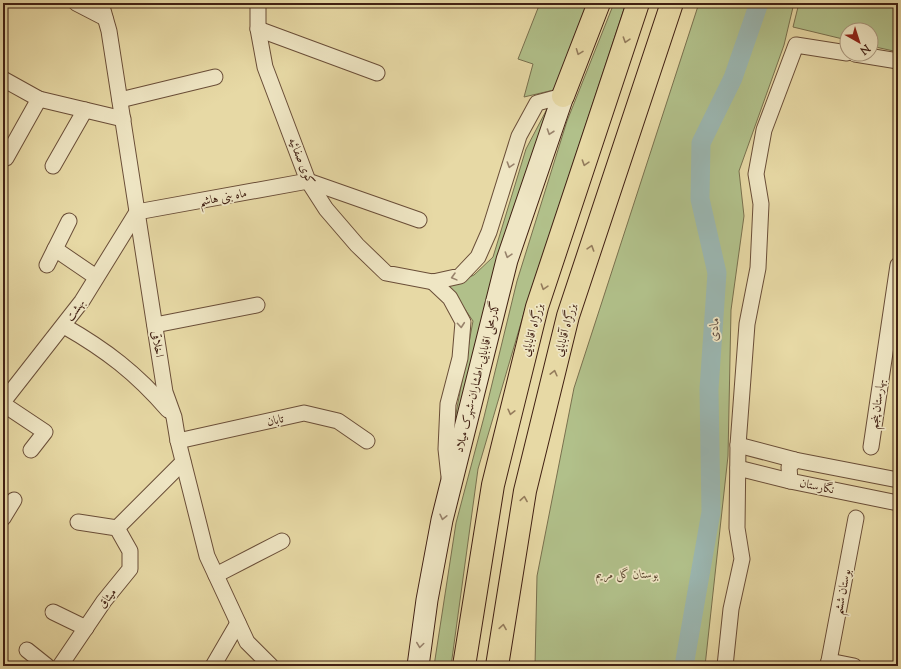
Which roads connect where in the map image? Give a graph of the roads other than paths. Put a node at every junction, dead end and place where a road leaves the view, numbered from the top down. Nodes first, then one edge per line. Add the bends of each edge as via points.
1 (76, 3) edge
2 (101, 3) edge
3 (258, 3) edge
4 (599, 3) edge
5 (638, 3) edge
6 (672, 3) edge
7 (105, 18) junction
8 (258, 29) junction
9 (839, 52) edge
10 (879, 58) edge
11 (898, 61) edge
12 (377, 73) dead end
13 (215, 77) dead end
14 (3, 78) edge
15 (563, 96) junction
16 (39, 99) junction
17 (120, 100) junction
18 (85, 110) junction
19 (123, 119) junction
20 (6, 158) dead end
21 (53, 166) dead end
22 (308, 181) junction
23 (137, 212) junction
24 (419, 220) dead end
25 (69, 221) dead end
26 (55, 249) junction
27 (46, 265) dead end
28 (898, 266) edge
29 (96, 277) junction
30 (433, 282) junction
31 (257, 305) dead end
32 (894, 312) edge
33 (64, 326) junction
34 (155, 326) junction
35 (3, 403) edge
36 (174, 417) junction
37 (367, 441) dead end
38 (178, 442) junction
39 (738, 445) junction
40 (871, 447) dead end
41 (31, 450) dead end
42 (795, 460) junction
43 (183, 462) junction
44 (738, 468) junction
45 (898, 480) edge
46 (790, 481) junction
47 (450, 486) junction
48 (14, 500) dead end
49 (898, 504) edge
50 (3, 518) edge
51 (856, 518) dead end
52 (78, 522) dead end
53 (117, 528) junction
54 (282, 541) dead end
55 (216, 575) junction
56 (53, 612) dead end
57 (238, 623) junction
58 (86, 628) junction
59 (27, 650) dead end
60 (828, 664) edge
61 (47, 666) edge
62 (60, 666) edge
63 (213, 666) edge
64 (270, 666) edge
65 (418, 666) edge
66 (464, 666) edge
67 (497, 666) edge
68 (725, 666) edge
69 (854, 666) edge

1 - 7 street
2 - 7 street, اخلاقی
3 - 8 street, کوی صفائیه
4 -> 15 highway
5 -> 66 highway, بزرگراه اقابابایی via 537,307 493,484
67 -> 6 highway, بزرگراه آقابابایی via 525,491 568,316
7 - 17 street, اخلاقی
8 - 12 street
8 - 22 street, کوی صفائیه via 265,67
9 - 39 street via 796,45 764,130 756,174 761,204 758,268 747,324
10 - 11 street
13 - 17 street
14 - 16 street
15 -> 30 street via 537,103 519,136 489,232 478,257 460,276
15 -> 47 main road, گذرمحلی اقابابایی-اطشاران-شهرک میلاد via 507,260
16 - 18 street
16 - 20 street
17 - 19 street, اخلاقی
18 - 19 street
18 - 21 street
19 - 23 street, اخلاقی
22 - 23 street, ماه بنی هاشم
22 - 24 street
22 - 30 street, کوی صفائیه via 326,209 357,245 386,273
23 - 29 street, بهشت
23 - 34 street, اخلاقی
25 - 26 street
26 - 27 street
26 - 29 street
28 - 32 street, بهارستان پنجم
29 - 33 street, بهشت
30 -> 47 street via 450,298 463,322 460,358 448,404 446,449
31 - 34 street
32 - 40 street, بهارستان پنجم
33 - 35 street, بهشت
33 - 36 street via 113,357 146,385
34 - 36 street, اخلاقی via 165,392
35 - 41 street via 45,432
36 - 38 street, اخلاقی
37 - 38 street, تابان via 338,421 304,413
38 - 43 street, اخلاقی
39 - 42 street
39 - 44 street
42 - 45 street, نگارستان
42 - 46 street, نگارستان via 789,468
43 - 53 street
43 - 55 street, اخلاقی via 207,556
44 - 46 street
44 - 68 street via 737,528 742,559 731,610
46 - 49 street, نگارستان
47 -> 65 main road, گذرمحلی اقابابایی-اطشاران-شهرک میلاد via 426,600
48 - 50 street
51 - 60 street, بوستان ششم
52 - 53 street
53 - 58 street, میثاق via 130,550 130,569
54 - 55 street
55 - 57 street, اخلاقی
56 - 58 street
57 - 63 street
57 - 64 street, اخلاقی via 247,642
58 - 62 street, میثاق
59 - 61 street
60 - 69 street

